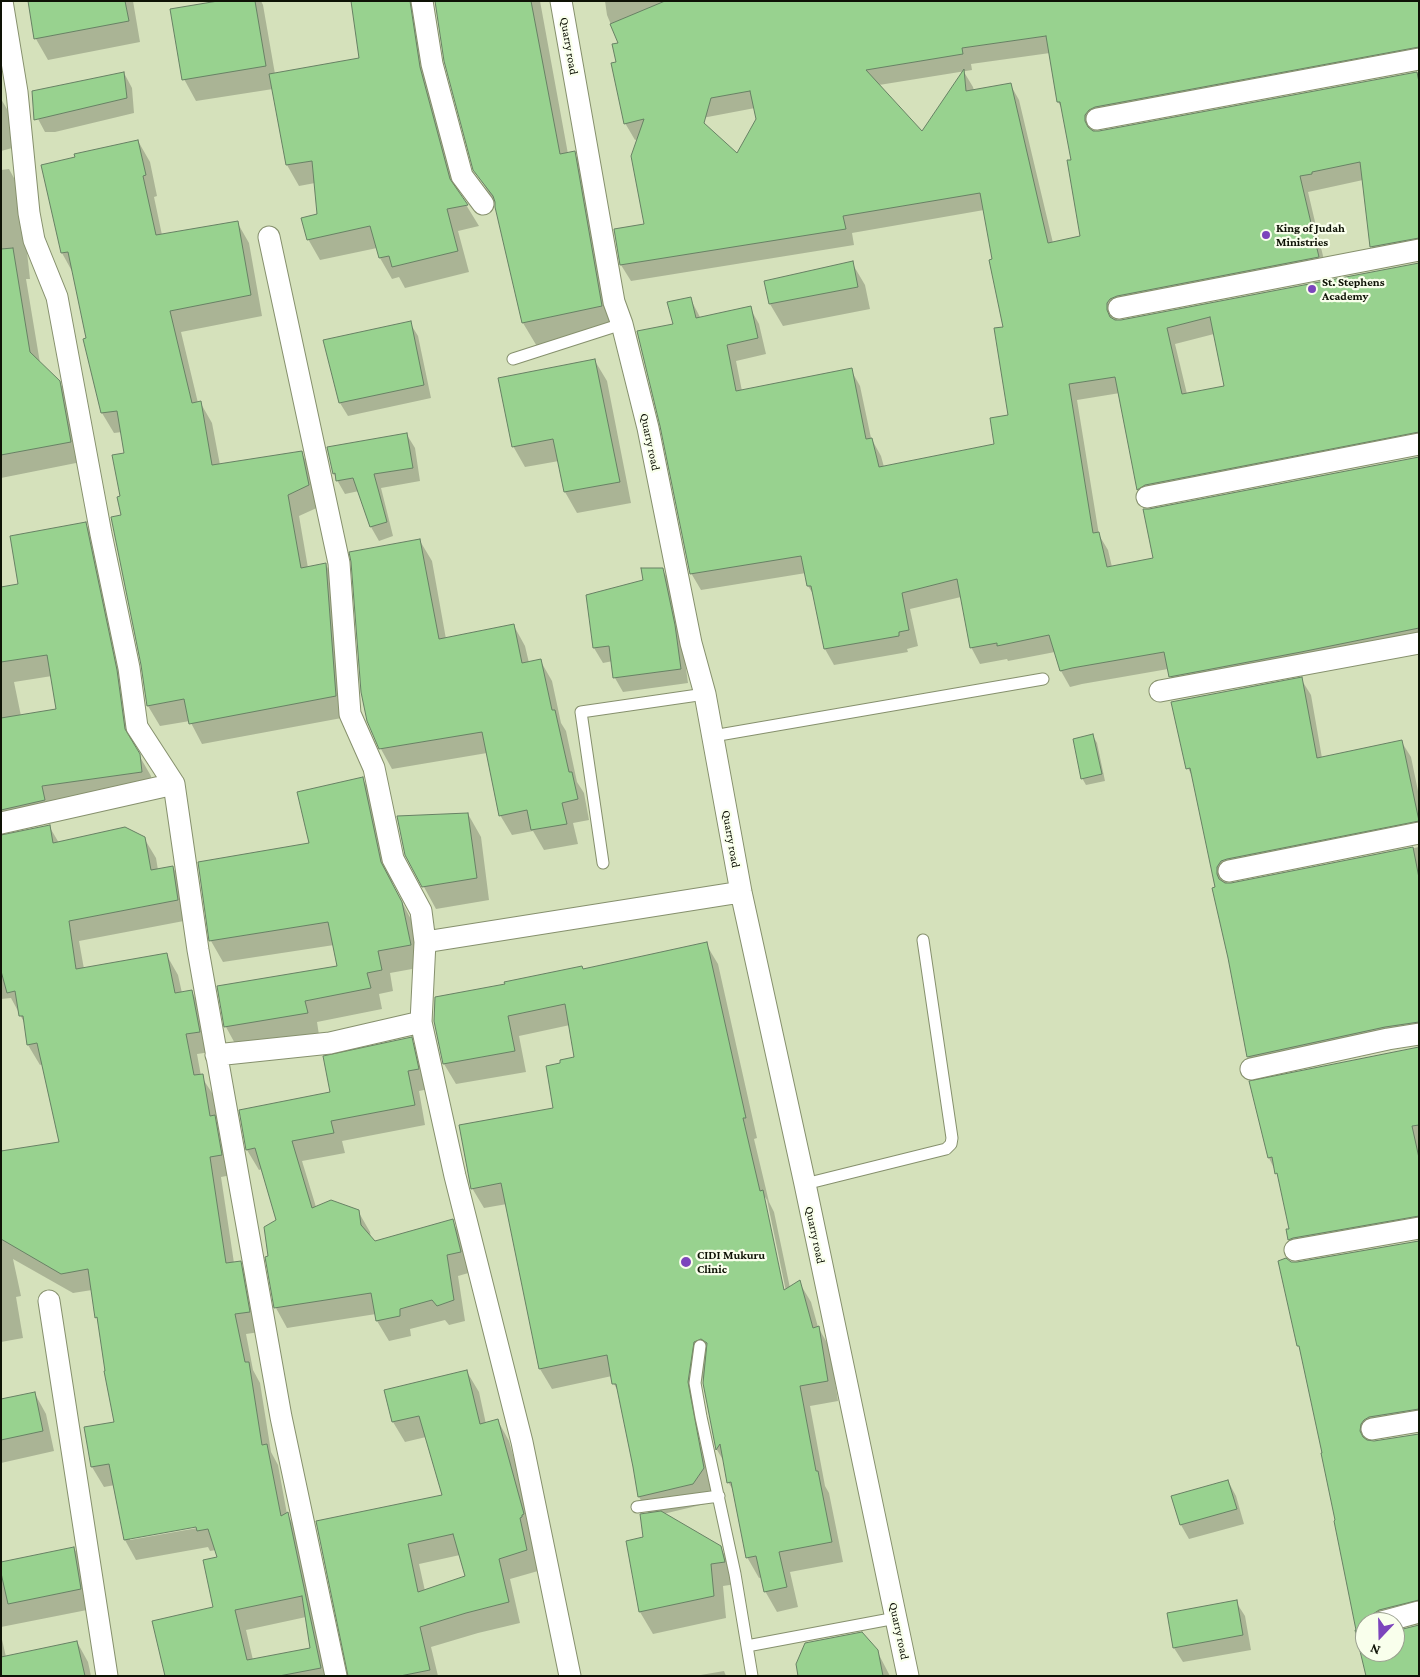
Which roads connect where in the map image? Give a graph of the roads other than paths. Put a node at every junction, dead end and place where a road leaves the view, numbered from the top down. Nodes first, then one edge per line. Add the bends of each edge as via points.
1 (2, 1) edge
2 (422, 1) edge
3 (561, 1) edge
4 (1419, 59) edge
5 (1096, 119) dead end
6 (483, 204) dead end
7 (269, 237) dead end
8 (1419, 250) edge
9 (1119, 308) dead end
10 (622, 324) junction
11 (513, 359) dead end
12 (1419, 444) edge
13 (1147, 497) dead end
14 (1419, 643) edge
15 (1043, 679) dead end
16 (1160, 691) dead end
17 (705, 694) junction
18 (713, 736) junction
19 (174, 784) junction
20 (1, 823) edge
21 (1419, 833) edge
22 (603, 863) dead end
23 (1229, 871) dead end
24 (741, 892) junction
25 (923, 940) dead end
26 (425, 942) junction
27 (420, 1022) junction
28 (1419, 1034) edge
29 (216, 1055) junction
30 (1251, 1069) dead end
31 (805, 1184) junction
32 (1419, 1228) edge
33 (1295, 1250) dead end
34 (49, 1301) dead end
35 (700, 1346) dead end
36 (1419, 1421) edge
37 (1372, 1428) dead end
38 (719, 1496) junction
39 (638, 1507) dead end
40 (1419, 1612) edge
41 (1405, 1616) edge
42 (896, 1618) junction
43 (746, 1646) junction
44 (107, 1676) edge
45 (336, 1676) edge
46 (570, 1676) edge
47 (752, 1676) edge
48 (908, 1676) edge

1 - 19 street via 17,92 34,240 57,297 129,668 137,726
2 - 6 street via 432,64 462,176
3 - 10 street, Quarry road via 614,302
4 - 5 street
7 - 26 street via 339,563 350,714 374,768 393,859 421,911
8 - 9 street
10 - 11 lane
10 - 17 street, Quarry road via 648,428 691,644
12 - 13 street
14 - 16 street
15 - 18 lane
17 - 18 street, Quarry road
17 - 22 lane via 581,712
18 - 24 street, Quarry road
19 - 20 street
19 - 29 street
21 - 23 street
24 - 26 street
24 - 31 street, Quarry road
25 - 31 lane via 951,1144 946,1149
26 - 27 street
27 - 29 street via 330,1043
27 - 46 street via 454,1176 522,1442
28 - 30 street
29 - 45 street via 280,1417
31 - 42 street, Quarry road
32 - 33 street
34 - 44 street
35 - 38 lane via 695,1383
36 - 37 street
38 - 39 lane
38 - 43 lane
40 - 41 street
42 - 43 lane
42 - 48 street, Quarry road
43 - 47 lane

